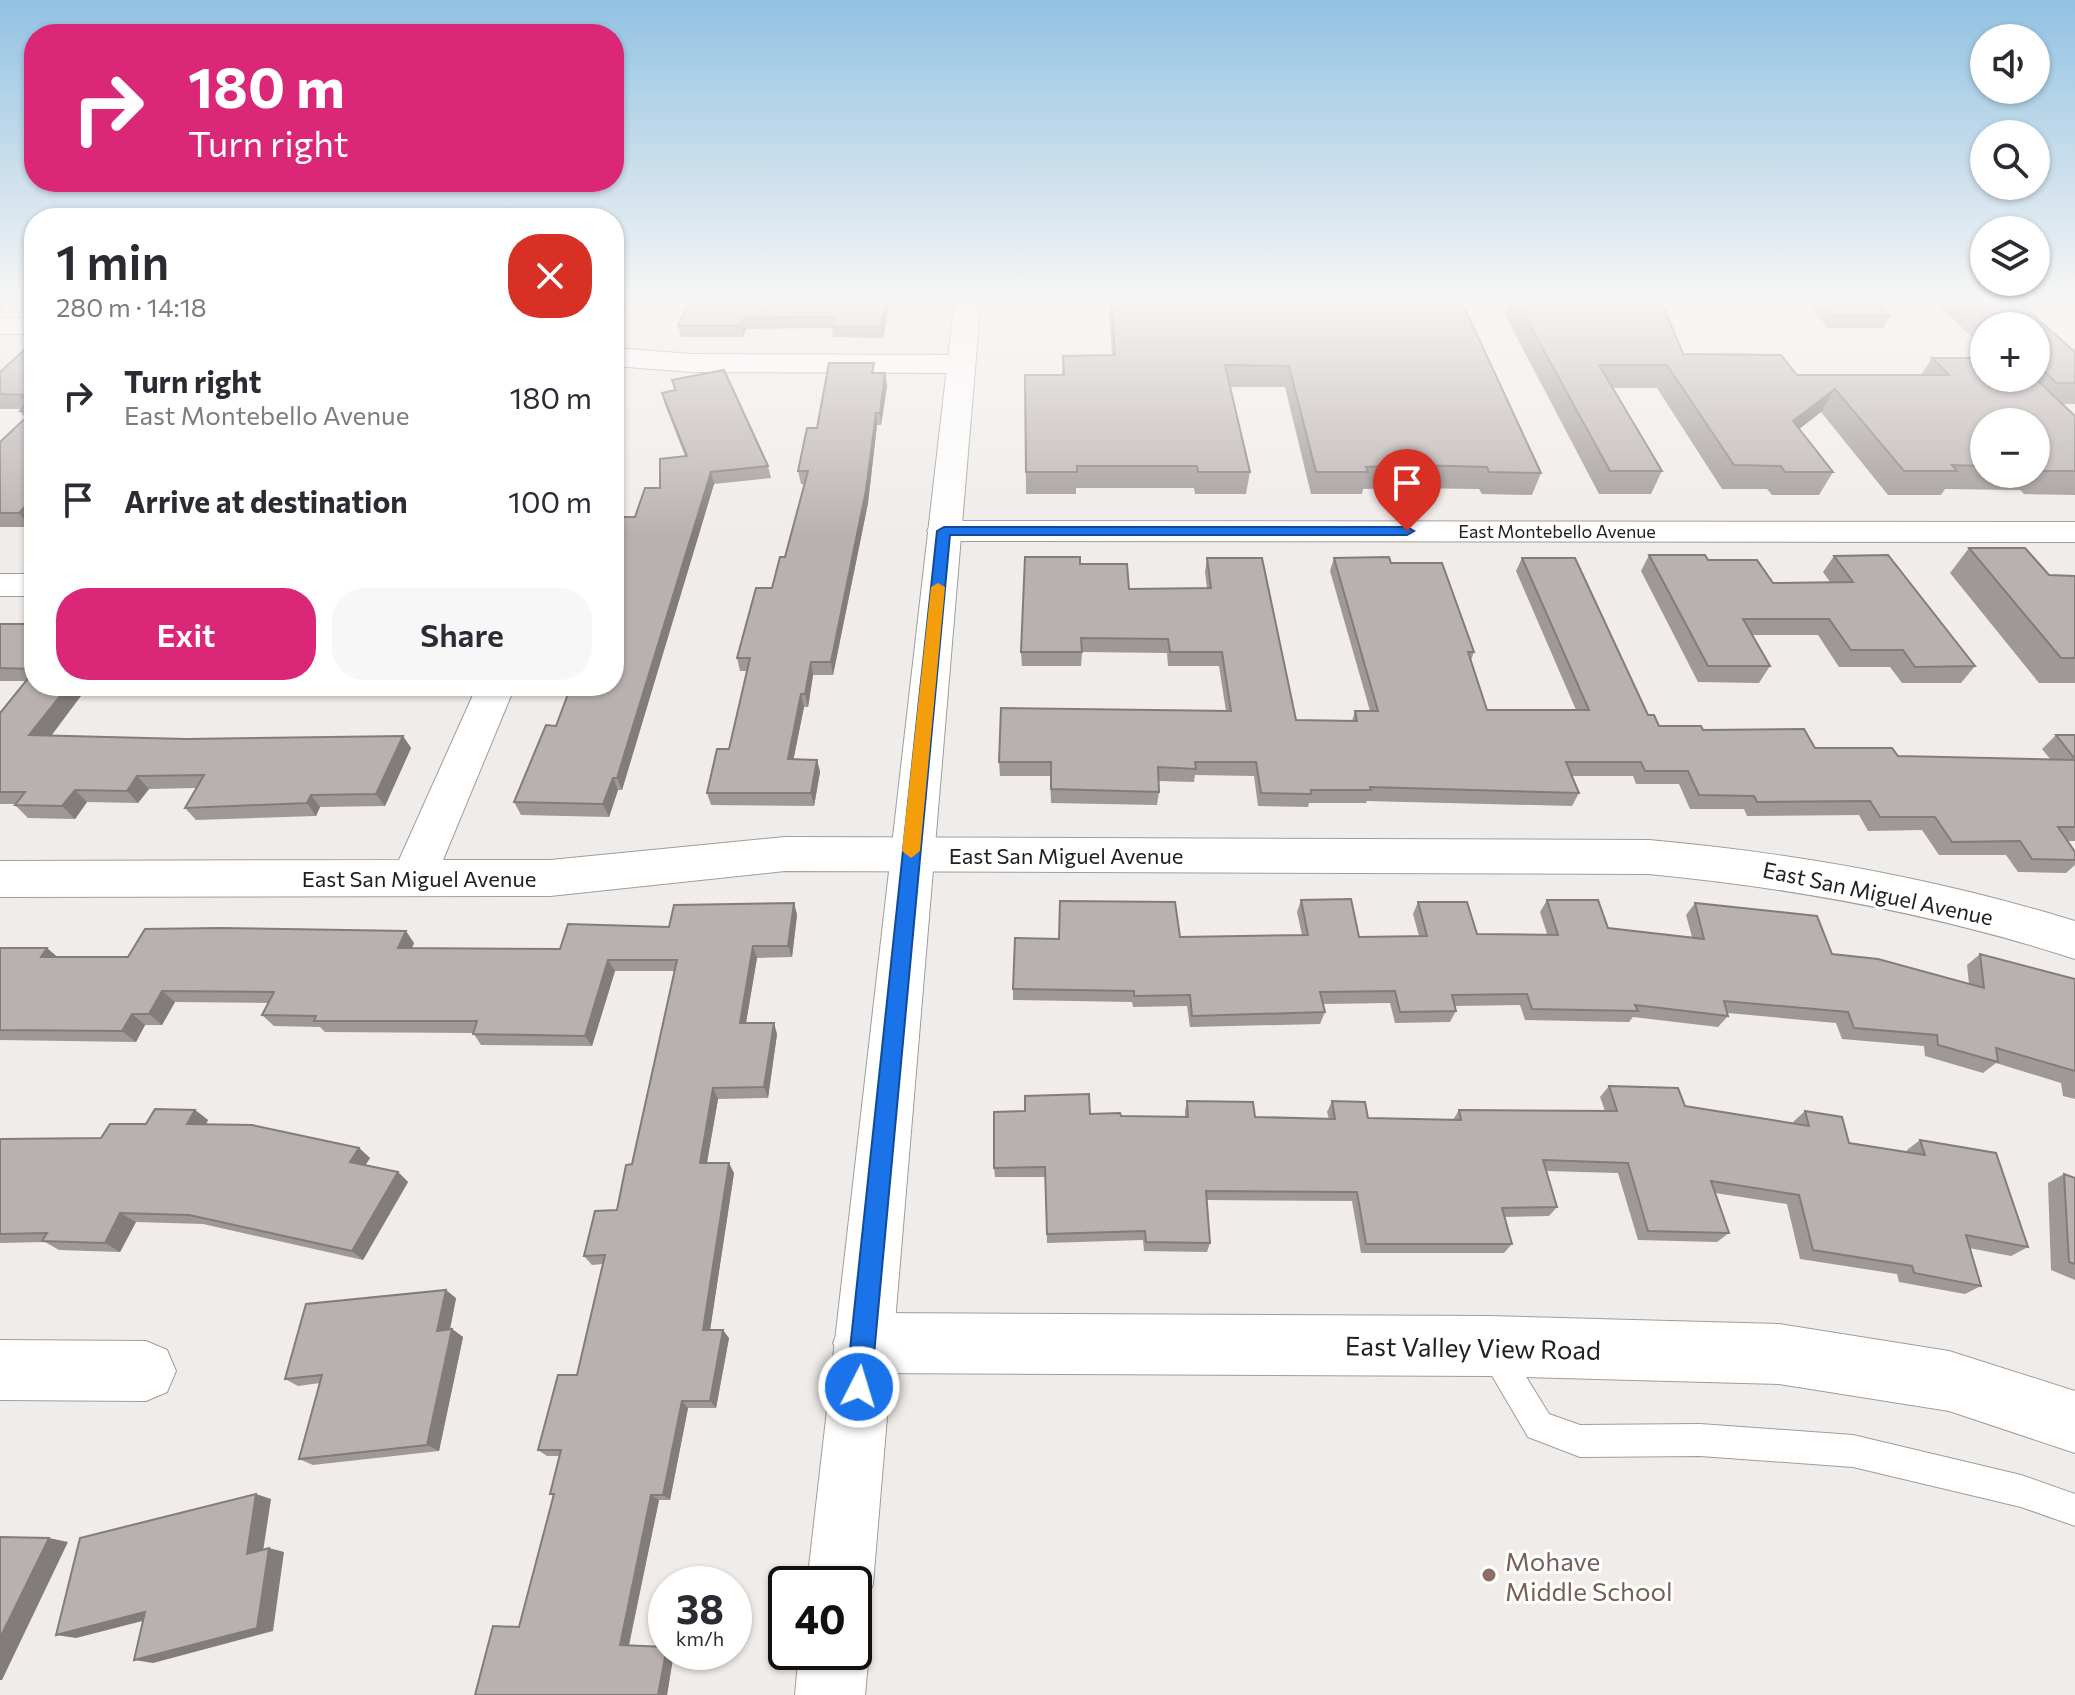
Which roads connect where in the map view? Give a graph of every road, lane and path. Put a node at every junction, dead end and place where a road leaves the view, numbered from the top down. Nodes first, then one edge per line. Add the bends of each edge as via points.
1 (960, 377) edge
2 (944, 531) junction
3 (2075, 532) edge
4 (0, 585) edge
5 (24, 585) edge
6 (492, 696) edge
7 (911, 854) junction
8 (0, 879) edge
9 (413, 879) junction
10 (2075, 940) edge
11 (863, 1343) junction
12 (1489, 1346) junction
13 (0, 1370) edge
14 (146, 1371) dead end
15 (2075, 1422) edge
16 (2075, 1510) edge
17 (842, 1566) edge
18 (832, 1670) edge
19 (830, 1695) edge

1 - 2 street
2 - 3 street, East Montebello Avenue
2 - 7 street
4 - 5 street
6 - 9 street
7 - 9 street, East San Miguel Avenue via 785,854 550,878
7 - 10 street, East San Miguel Avenue via 1649,857 1836,879
7 - 11 street
8 - 9 street, East San Miguel Avenue
11 - 12 street, East Valley View Road
11 - 17 street
12 - 15 street, East Valley View Road via 1779,1354 1949,1381
12 - 16 lane via 1539,1426 1580,1441 1700,1440 1853,1451 2021,1491
13 - 14 street
18 - 19 street

